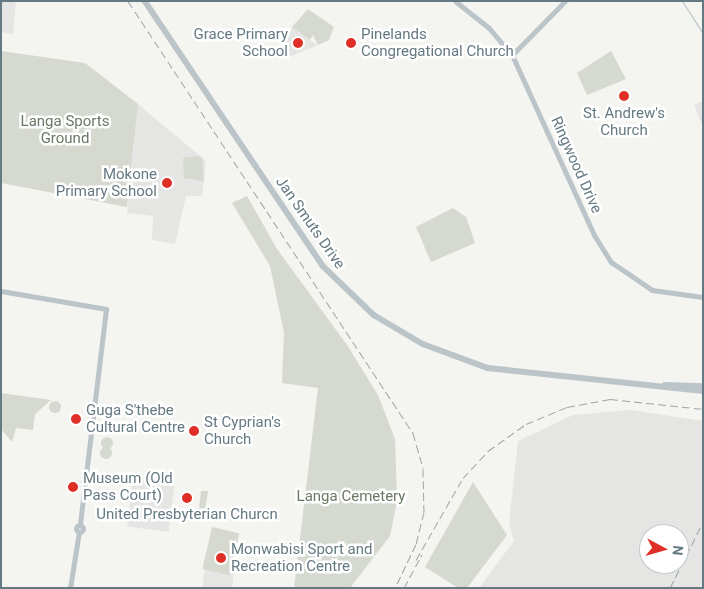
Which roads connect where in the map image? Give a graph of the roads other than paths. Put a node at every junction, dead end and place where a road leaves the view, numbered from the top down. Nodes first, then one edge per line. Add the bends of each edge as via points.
1 (145, 1) edge
2 (455, 1) edge
3 (565, 1) edge
4 (512, 55) junction
5 (1, 291) edge
6 (703, 297) edge
7 (614, 384) junction
8 (703, 386) edge
9 (703, 391) edge
10 (70, 588) edge

1 - 7 main road, Jan Smuts Drive via 323,266 374,315 423,344 474,364
2 - 4 street, Ringwood Drive via 489,28
3 - 4 street
4 - 6 street, Ringwood Drive via 606,256 624,274 652,290
5 - 10 street via 106,308
7 - 8 main road, Jan Smuts Drive
7 - 9 main road, Jan Smuts Drive

